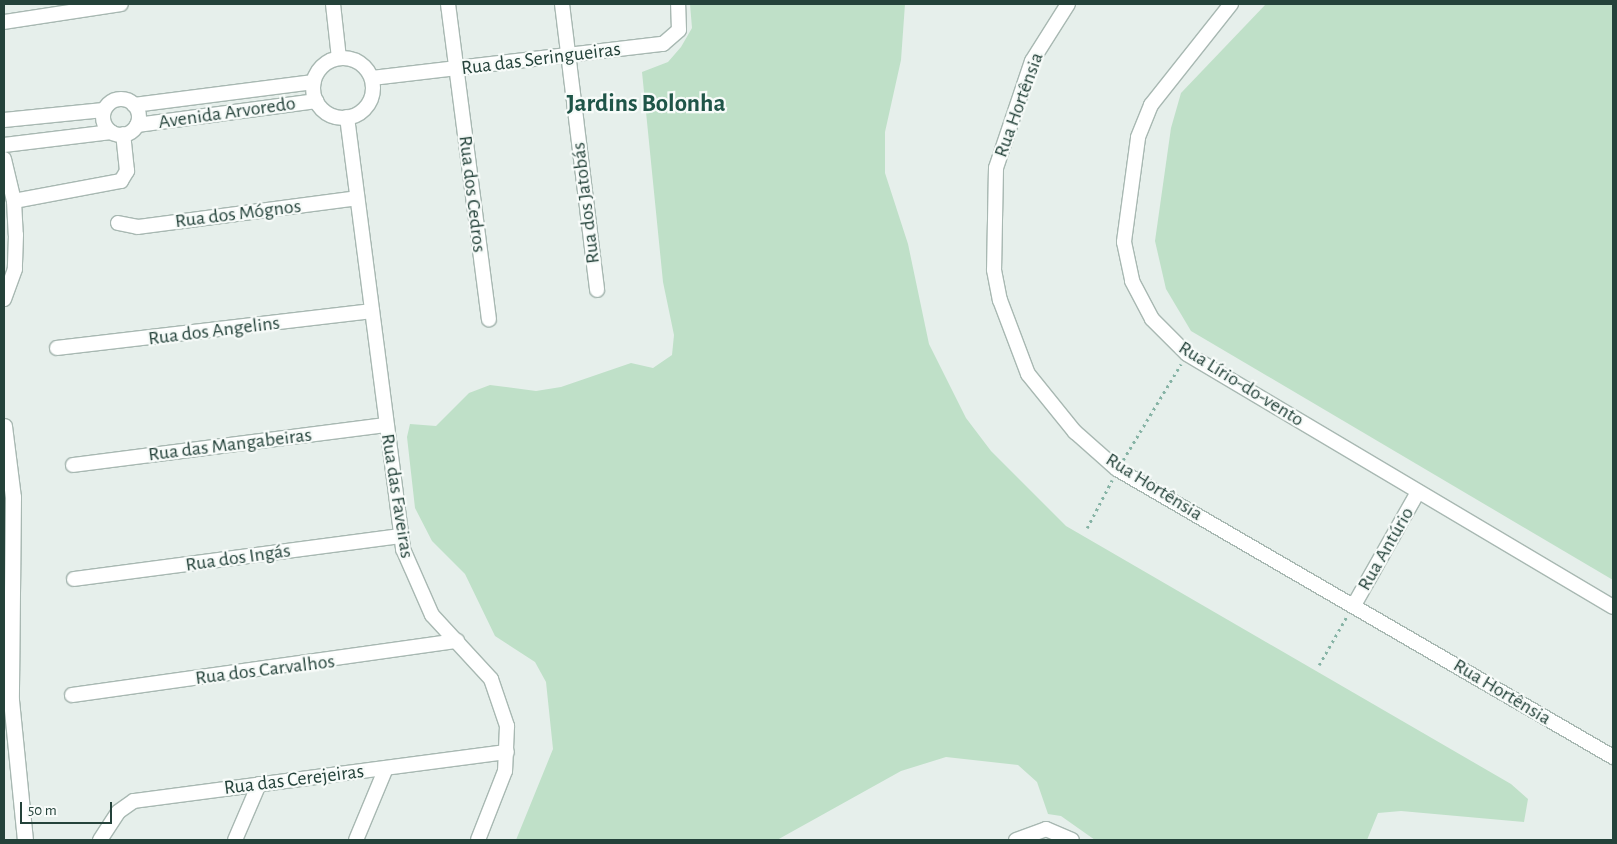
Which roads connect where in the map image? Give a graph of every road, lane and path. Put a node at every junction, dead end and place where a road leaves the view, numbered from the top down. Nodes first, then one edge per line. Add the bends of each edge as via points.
1 (120, 4) edge
2 (333, 4) edge
3 (448, 4) edge
4 (562, 4) edge
5 (678, 4) edge
6 (1068, 4) edge
7 (1231, 4) edge
8 (4, 22) edge
9 (569, 56) junction
10 (339, 58) junction
11 (456, 69) junction
12 (372, 78) junction
13 (314, 82) junction
14 (316, 100) junction
15 (134, 105) junction
16 (104, 110) junction
17 (39, 117) junction
18 (347, 117) junction
19 (4, 120) edge
20 (137, 125) junction
21 (117, 133) junction
22 (42, 138) junction
23 (4, 145) edge
24 (4, 159) edge
25 (358, 198) junction
26 (14, 201) junction
27 (118, 222) dead end
28 (596, 290) dead end
29 (4, 299) edge
30 (372, 311) junction
31 (489, 319) dead end
32 (57, 348) dead end
33 (1187, 354) junction
34 (386, 425) junction
35 (4, 426) edge
36 (73, 465) dead end
37 (1117, 469) junction
38 (1418, 492) junction
39 (8, 526) edge
40 (1086, 528) dead end
41 (401, 536) junction
42 (74, 579) dead end
43 (1354, 605) junction
44 (1613, 607) edge
45 (457, 641) junction
46 (1319, 665) dead end
47 (72, 694) dead end
48 (507, 752) junction
49 (1613, 757) edge
50 (386, 768) junction
51 (259, 784) junction
52 (25, 840) edge
53 (100, 840) edge
54 (235, 840) edge
55 (356, 840) edge
56 (478, 840) edge
57 (1016, 840) edge
58 (1072, 840) edge

1 - 8 street
2 - 10 street
3 - 11 street, Rua dos Cedros
4 - 9 street, Rua dos Jatobás
5 - 9 street, Rua das Seringueiras via 680,21 673,39
6 - 37 street, Rua Hortênsia via 1032,61 1002,140 994,200 994,270 1000,300 1028,374 1075,432
7 - 33 street, Rua Lírio-do-vento via 1151,105 1138,138 1125,220 1126,260 1138,295 1152,319
9 - 11 street, Rua das Seringueiras
9 - 28 street, Rua dos Jatobás
10 - 12 street via 359,62
10 - 13 street via 322,66
11 - 12 street, Rua das Seringueiras
11 - 31 street, Rua dos Cedros
12 - 18 street via 371,99 365,108
13 - 14 street
13 - 15 street, Avenida Arvoredo
14 - 18 street via 329,114
14 - 20 street, Avenida Arvoredo
15 - 16 street, Avenida Arvoredo via 118,99
15 - 20 street, Avenida Arvoredo
16 - 17 street, Avenida Arvoredo
16 - 21 street via 104,122
17 - 19 street, Avenida Arvoredo
17 - 22 street
18 - 25 street, Rua das Faveiras
20 - 21 street, Avenida Arvoredo
21 - 22 street, Avenida Arvoredo
21 - 26 street via 128,171 121,181
22 - 23 street, Avenida Arvoredo
24 - 26 street
25 - 27 street, Rua dos Mógnos via 138,227
25 - 30 street, Rua das Faveiras
26 - 29 street via 15,268
30 - 32 street, Rua dos Angelins
30 - 34 street, Rua das Faveiras
33 - 37 path
33 - 38 street, Rua Lírio-do-vento
34 - 36 street, Rua das Mangabeiras
34 - 41 street, Rua das Faveiras
35 - 39 street
37 - 40 path
37 - 43 street, Rua Hortênsia
38 - 43 street, Rua Antúrio
38 - 44 street, Rua Lírio-do-vento
39 - 52 street via 11,700
41 - 42 street, Rua dos Ingás
41 - 45 street, Rua das Faveiras via 422,596
43 - 46 path
43 - 49 street, Rua Hortênsia
45 - 47 street, Rua dos Carvalhos
45 - 48 street, Rua das Faveiras via 480,664 498,695
48 - 50 street, Rua das Cerejeiras
48 - 56 street, Rua das Faveiras via 501,785
50 - 51 street, Rua das Cerejeiras
50 - 55 street
51 - 53 street, Rua das Cerejeiras via 134,801 118,812
51 - 54 street
57 - 58 street via 1046,829

